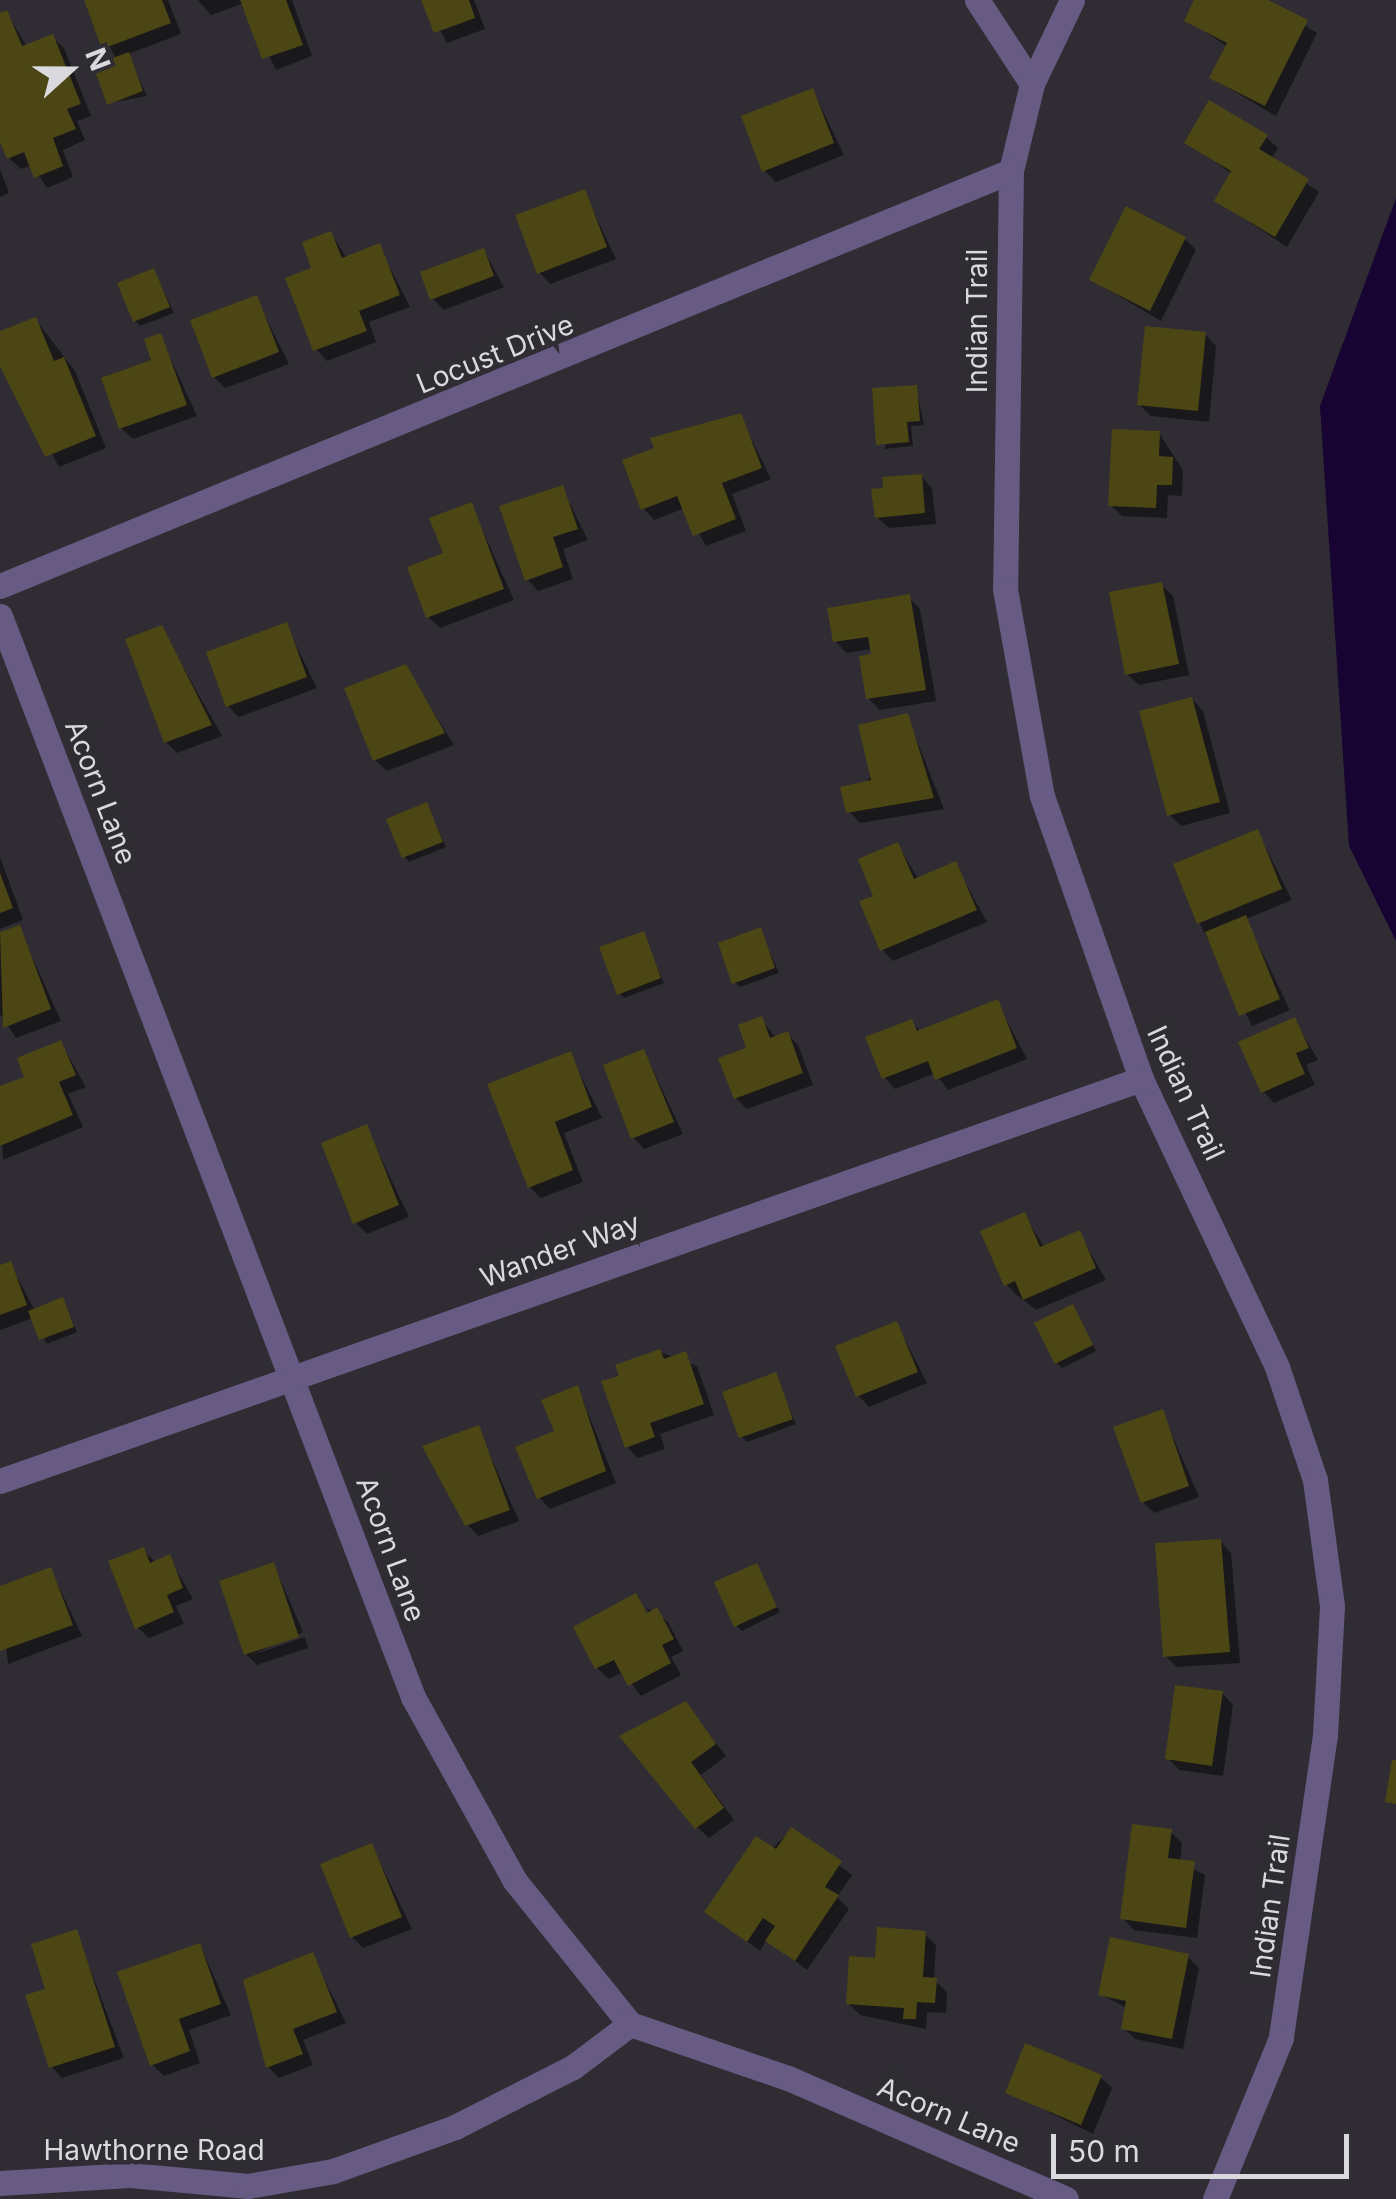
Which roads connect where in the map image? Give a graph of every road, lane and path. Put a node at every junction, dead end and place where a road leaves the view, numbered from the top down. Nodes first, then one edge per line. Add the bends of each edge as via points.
1 (977, 0) edge
2 (1072, 0) edge
3 (1032, 84) junction
4 (1011, 171) junction
5 (0, 586) edge
6 (0, 616) edge
7 (1141, 1079) junction
8 (296, 1376) junction
9 (0, 1481) edge
10 (630, 2024) junction
11 (0, 2183) edge
12 (1066, 2199) edge
13 (1215, 2199) edge

1 - 3 street
2 - 3 street, Indian Trail
3 - 4 street, Indian Trail
4 - 5 street, Locust Drive
4 - 7 street, Indian Trail via 1006,589 1042,796
6 - 8 street, Acorn Lane
7 - 8 street, Wander Way
7 - 13 street, Indian Trail via 1276,1367 1316,1480 1332,1606 1325,1734 1281,2038
8 - 9 street, Wander Way
8 - 10 street, Acorn Lane via 413,1696 515,1881
10 - 11 street, Hawthorne Road via 572,2067 456,2126 333,2171 248,2186 130,2175
10 - 12 street, Acorn Lane via 788,2078

